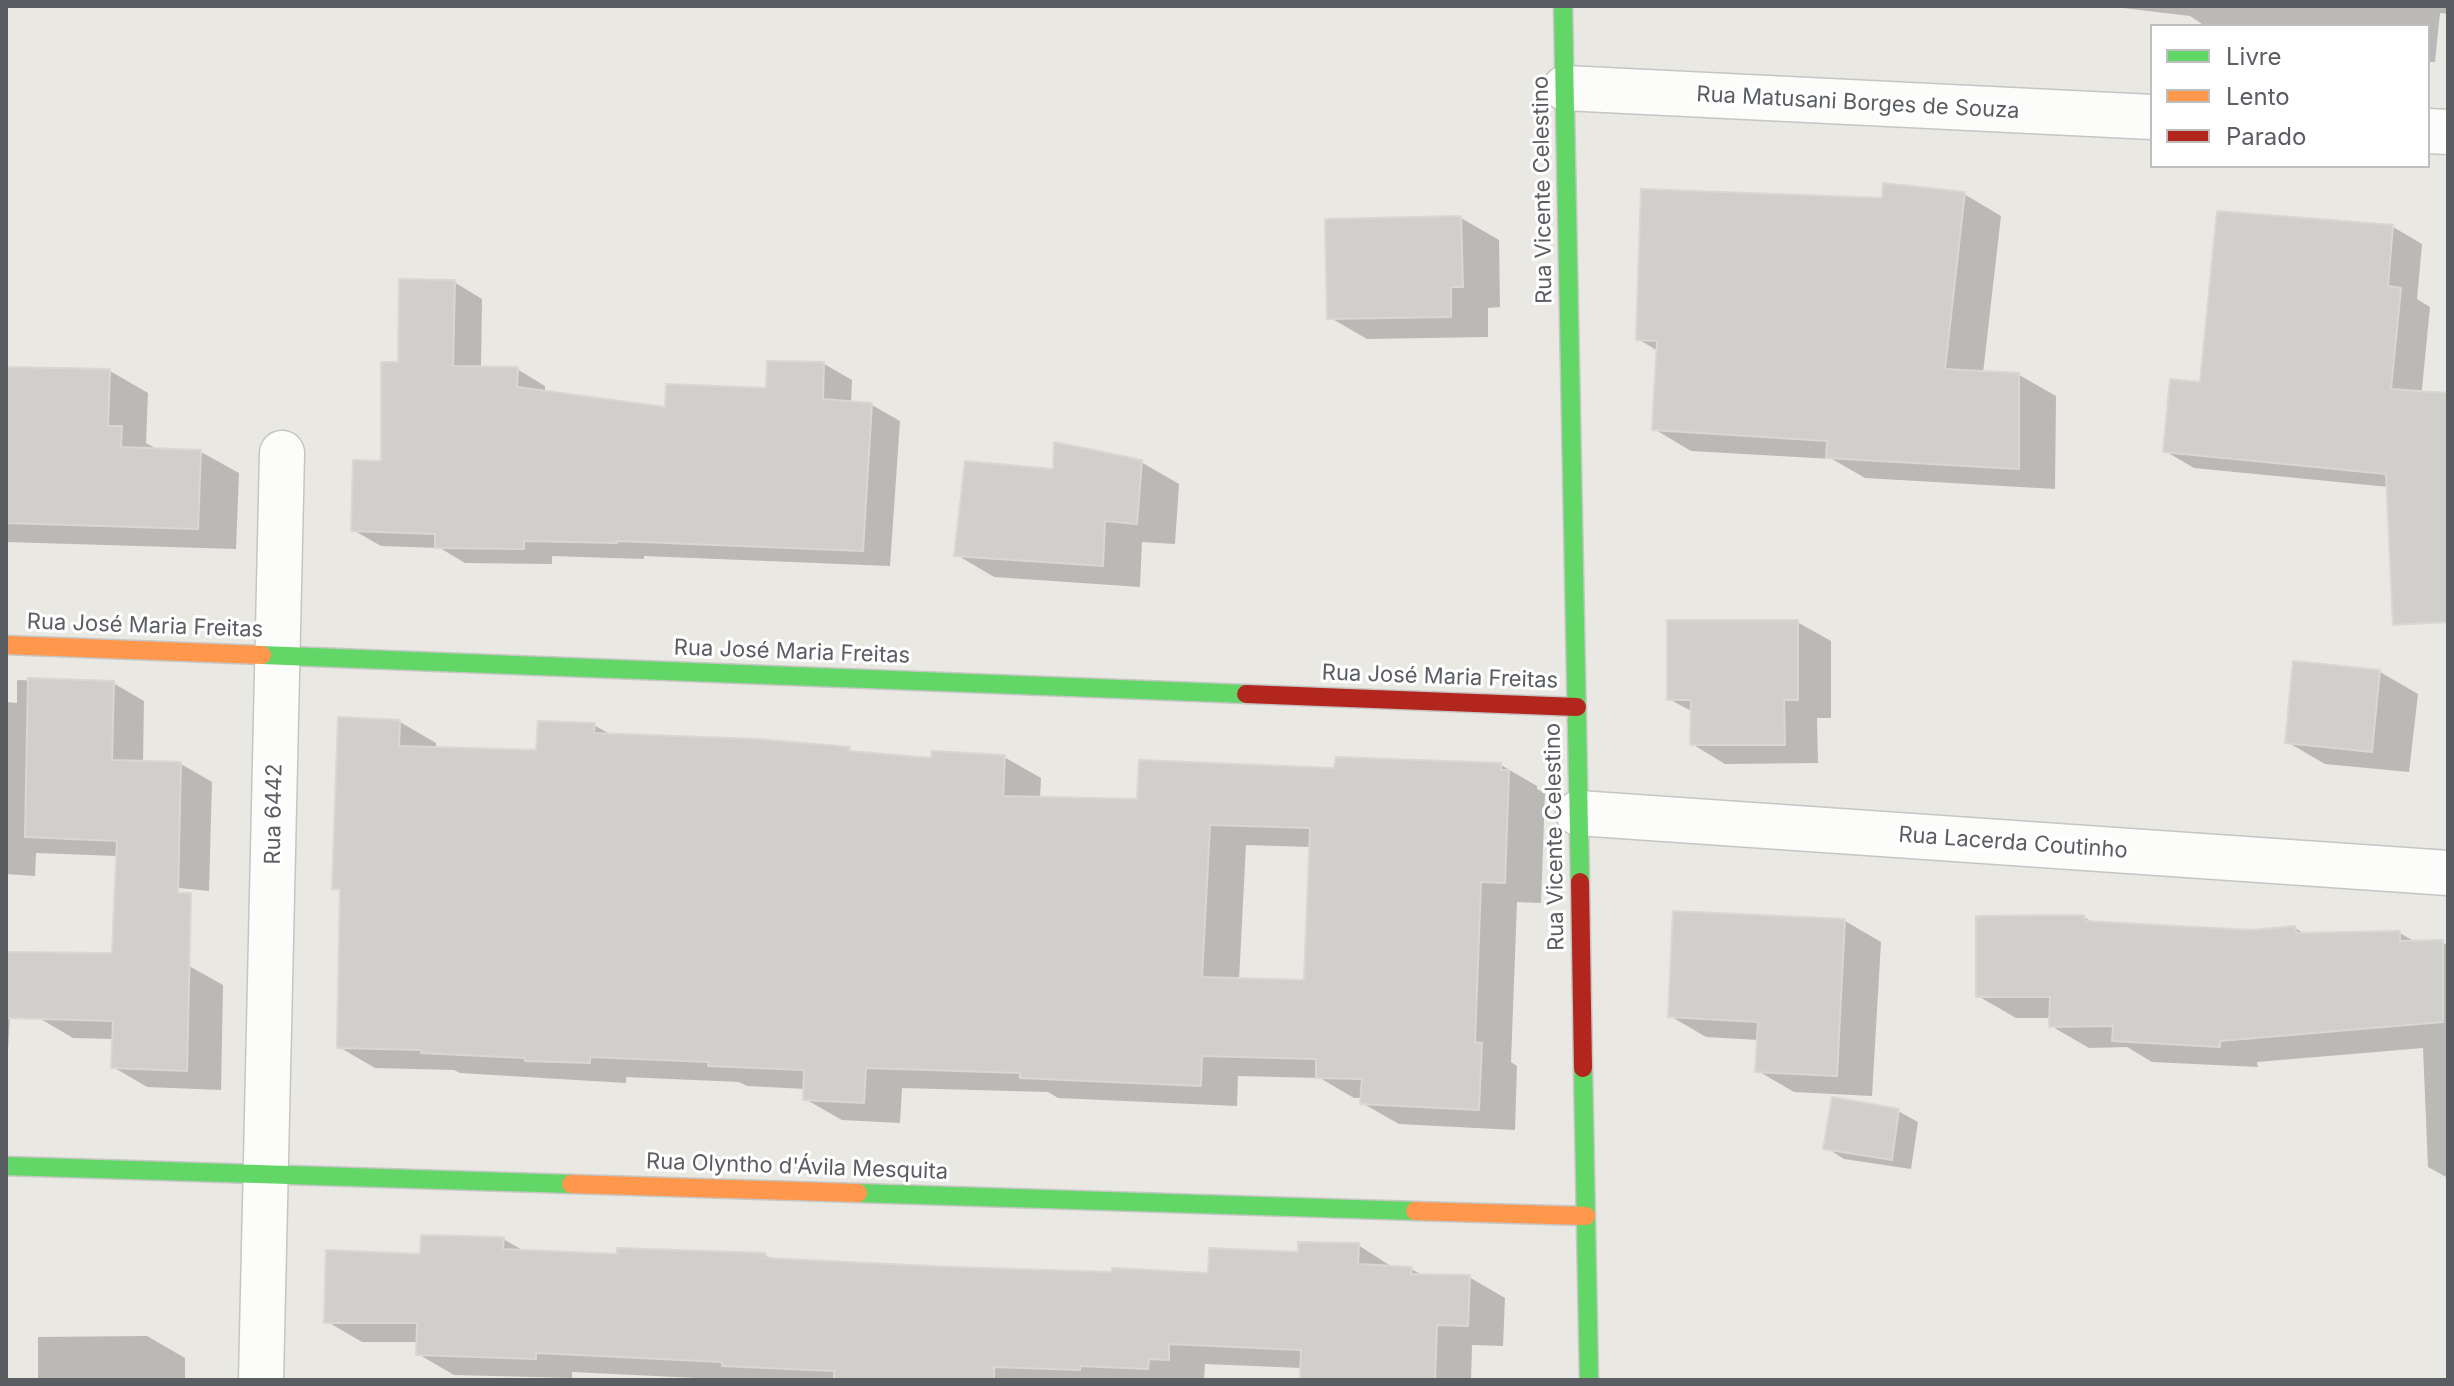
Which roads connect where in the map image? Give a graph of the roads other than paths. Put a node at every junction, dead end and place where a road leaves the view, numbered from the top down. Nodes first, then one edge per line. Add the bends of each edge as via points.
1 (1563, 6) edge
2 (1565, 88) junction
3 (2150, 117) edge
4 (282, 453) dead end
5 (6, 645) edge
6 (278, 655) junction
7 (1577, 707) junction
8 (1578, 813) junction
9 (2448, 873) edge
10 (6, 1166) edge
11 (266, 1174) junction
12 (1586, 1216) junction
13 (261, 1380) edge
14 (1589, 1380) edge

1 - 2 street, Rua Vicente Celestino
2 - 3 street, Rua Matusani Borges de Souza
2 - 7 street, Rua Vicente Celestino
4 - 6 street, Rua 6442
5 - 6 street, Rua José Maria Freitas
6 - 7 street, Rua José Maria Freitas
6 - 11 street, Rua 6442
7 - 8 street, Rua Vicente Celestino
8 - 9 street, Rua Lacerda Coutinho
8 - 12 street, Rua Vicente Celestino
10 - 11 street, Rua Olyntho d'Ávila Mesquita
11 - 12 street, Rua Olyntho d'Ávila Mesquita
11 - 13 street, Rua 6442
12 - 14 street, Rua Vicente Celestino

